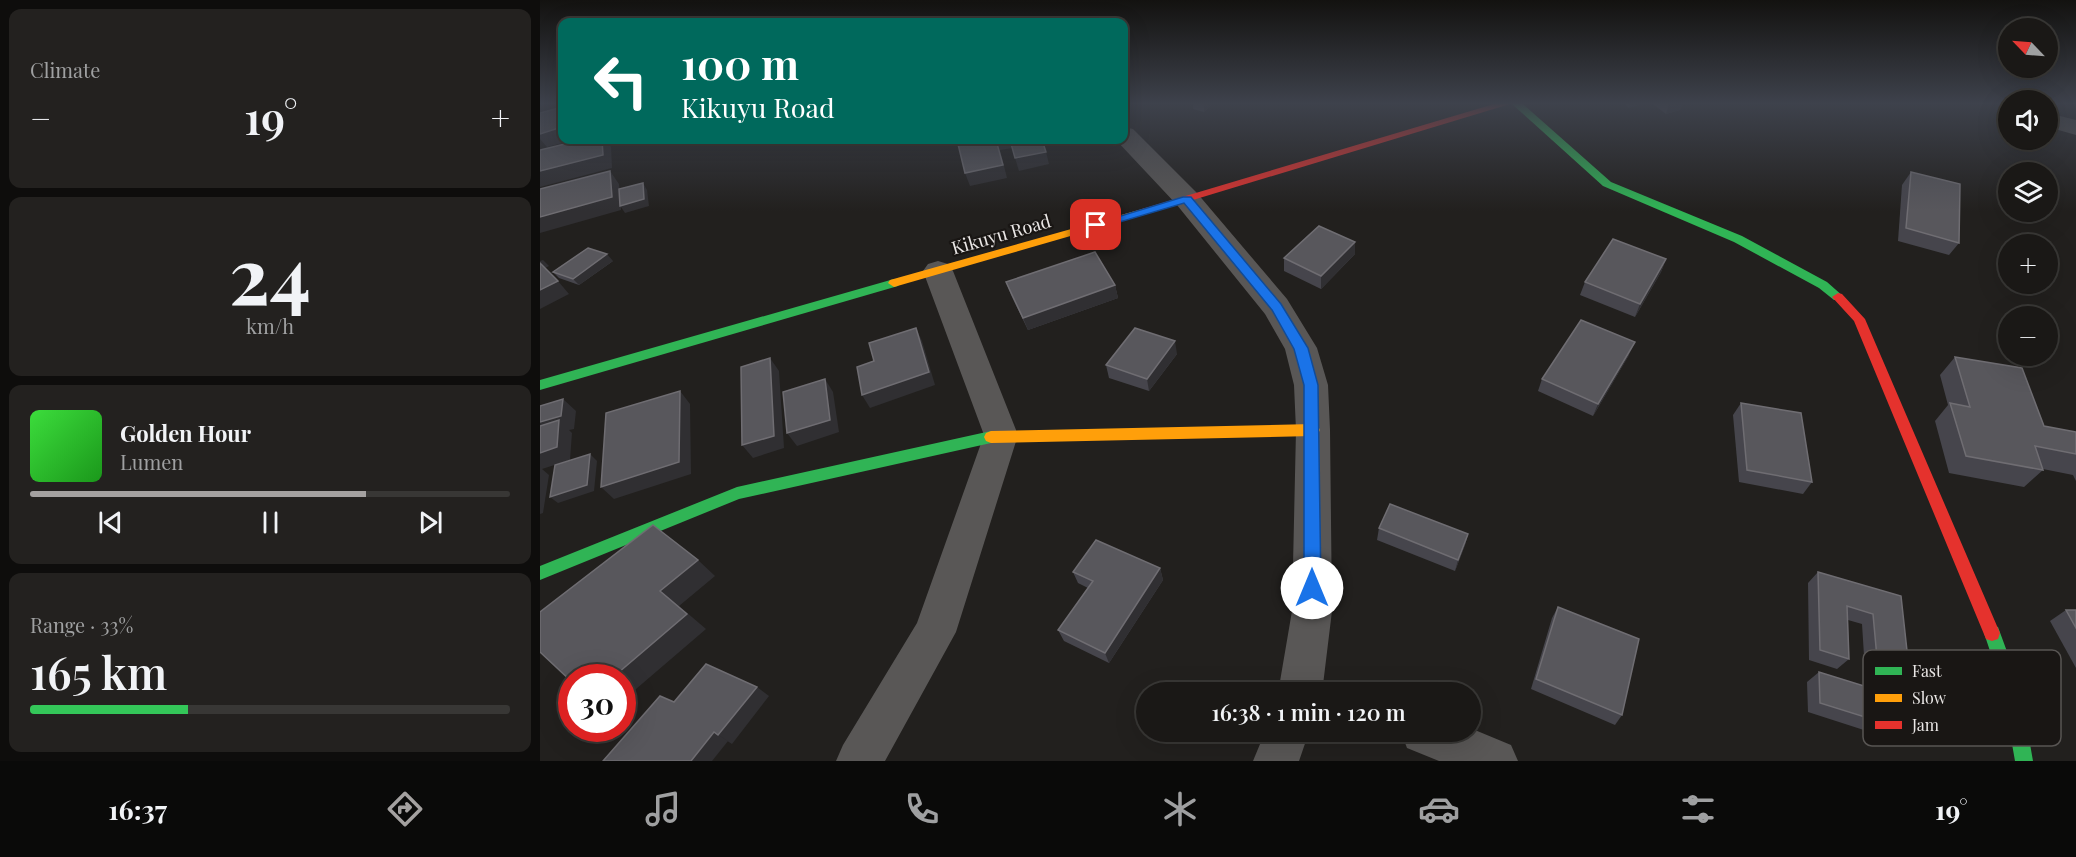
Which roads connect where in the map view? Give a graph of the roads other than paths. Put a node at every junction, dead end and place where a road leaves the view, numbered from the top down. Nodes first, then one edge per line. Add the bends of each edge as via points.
1 (1129, 140) edge
2 (1386, 140) edge
3 (1557, 140) edge
4 (1187, 199) junction
5 (938, 271) junction
6 (540, 385) edge
7 (1313, 430) junction
8 (1001, 435) junction
9 (540, 573) edge
10 (1998, 650) edge
11 (1310, 682) edge
12 (1283, 742) edge
13 (1448, 742) edge
14 (2021, 746) edge
15 (859, 761) edge
16 (1276, 761) edge
17 (1495, 761) edge
18 (2024, 761) edge

1 - 4 street
2 - 4 street, Kikuyu Road
3 - 10 street via 1607,183 1738,239 1823,285 1848,305 1859,319
4 - 5 street, Kikuyu Road
4 - 7 street via 1276,307 1301,348 1311,385
5 - 6 street, Kikuyu Road
5 - 8 street
7 - 8 street
7 - 11 street
8 - 9 street via 737,493
8 - 15 street via 935,632
12 - 16 street
13 - 17 street
14 - 18 street

